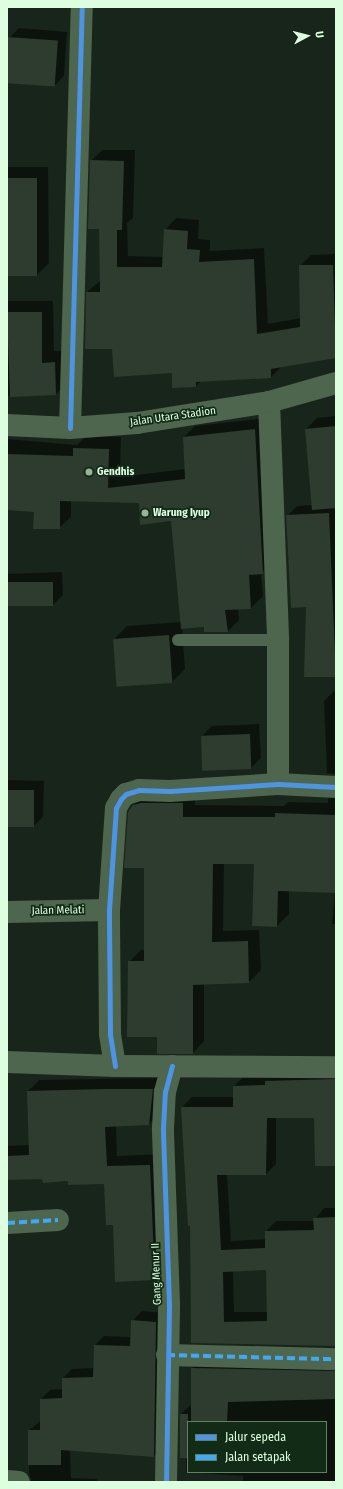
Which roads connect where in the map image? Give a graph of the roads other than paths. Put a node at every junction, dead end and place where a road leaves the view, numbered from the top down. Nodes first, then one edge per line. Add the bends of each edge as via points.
1 (82, 7) edge
2 (336, 383) edge
3 (269, 402) junction
4 (7, 425) edge
5 (70, 428) junction
6 (178, 640) dead end
7 (278, 640) junction
8 (278, 784) junction
9 (336, 787) edge
10 (109, 910) junction
11 (7, 912) edge
12 (7, 1062) edge
13 (115, 1066) junction
14 (172, 1066) junction
15 (336, 1067) edge
16 (58, 1220) dead end
17 (7, 1223) edge
18 (167, 1355) junction
19 (336, 1359) edge
20 (7, 1481) edge
21 (20, 1482) edge
22 (166, 1482) edge

1 - 5 street
2 - 3 street, Jalan Utara Stadion
3 - 5 street, Jalan Utara Stadion via 137,423
3 - 7 street
4 - 5 street, Jalan Utara Stadion
6 - 7 lane
7 - 8 street
8 - 9 street
8 - 10 street via 170,791 139,790 126,794 116,808
10 - 11 street, Jalan Melati
10 - 13 street via 110,1018
12 - 13 street
13 - 14 street
14 - 15 street
14 - 18 street, Gang Menur II via 165,1092 163,1128 169,1304
16 - 17 street
18 - 19 street
18 - 22 street, Gang Menur II
20 - 21 street

